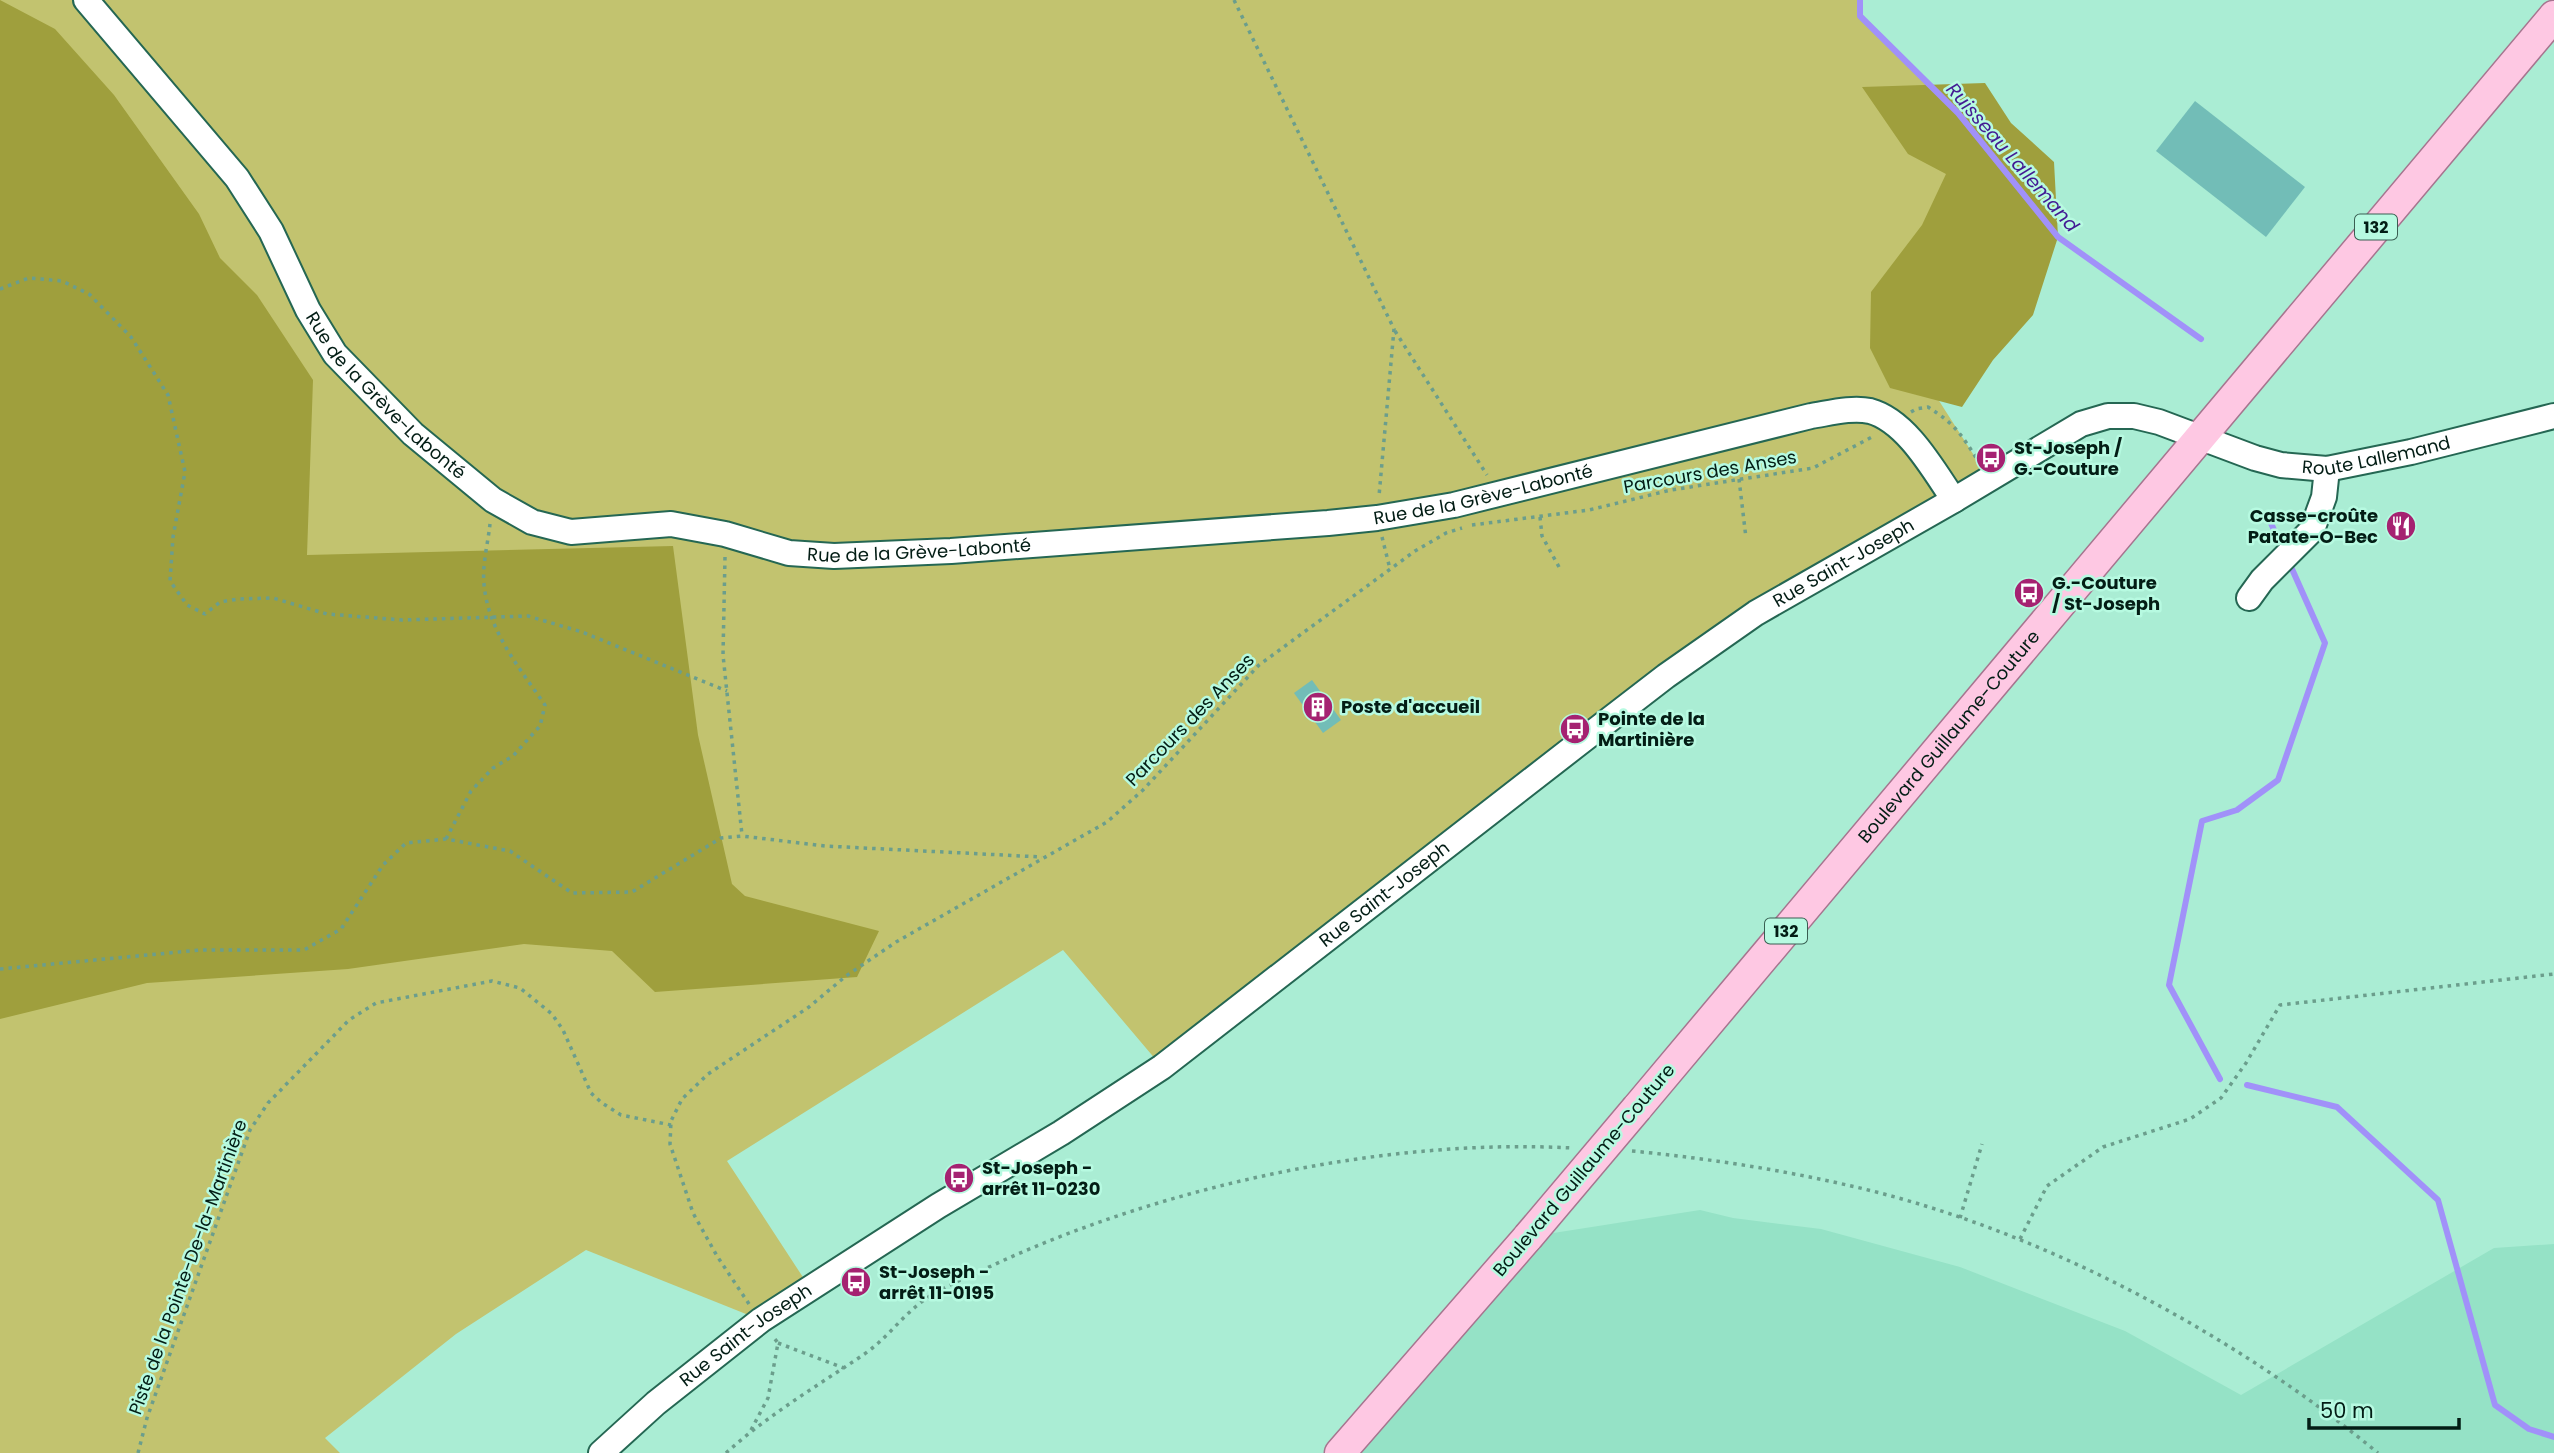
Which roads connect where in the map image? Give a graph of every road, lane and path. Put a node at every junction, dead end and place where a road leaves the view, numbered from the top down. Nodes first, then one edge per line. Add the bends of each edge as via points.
1 (86, 0) edge
2 (1234, 0) edge
3 (2554, 16) edge
4 (0, 289) edge
5 (1394, 329) junction
6 (2554, 416) edge
7 (1895, 424) junction
8 (2199, 439) junction
9 (2327, 469) junction
10 (1739, 479) junction
11 (1989, 480) junction
12 (1499, 494) junction
13 (493, 500) junction
14 (1954, 500) junction
15 (1540, 517) junction
16 (1377, 518) junction
17 (725, 534) junction
18 (1746, 538) dead end
19 (1559, 567) dead end
20 (1390, 569) junction
21 (2249, 598) dead end
22 (492, 617) junction
23 (727, 691) junction
24 (743, 836) junction
25 (446, 839) junction
26 (1044, 858) junction
27 (0, 969) edge
28 (2554, 974) edge
29 (671, 1125) junction
30 (1982, 1144) dead end
31 (1581, 1148) dead end
32 (1621, 1150) dead end
33 (1960, 1218) junction
34 (2020, 1240) junction
35 (754, 1311) dead end
36 (844, 1368) junction
37 (751, 1430) junction
38 (138, 1453) edge
39 (601, 1453) edge
40 (726, 1453) edge
41 (1340, 1453) edge
42 (2378, 1453) edge

1 - 13 street, Rue de la Grève-Labonté via 237,178 271,231 308,310 335,354 414,434
2 - 5 path
3 - 8 main road, Boulevard Guillaume-Couture / 132
4 - 22 path via 29,278 62,281 89,295 131,337 168,395 185,472 170,581 187,606 205,614 219,602 273,598 327,614 402,620
5 - 12 path
5 - 16 path
6 - 9 street, Route Lallemand
7 - 10 path, Parcours des Anses via 1813,468
7 - 11 path, Parcours des Anses via 1916,409 1928,407 1959,430
7 - 12 street, Rue de la Grève-Labonté via 1870,411 1811,416
7 - 14 street, Rue de la Grève-Labonté via 1917,446
8 - 9 street, Route Lallemand via 2281,465
8 - 11 street, Rue Saint-Joseph via 2159,422 2108,416 2081,424
8 - 41 main road, Boulevard Guillaume-Couture / 132, bridge via 1528,1237
9 - 21 street via 2324,497 2312,530
10 - 15 path, Parcours des Anses
10 - 18 path
11 - 14 street, Rue Saint-Joseph
12 - 16 street, Rue de la Grève-Labonté
13 - 17 street, Rue de la Grève-Labonté via 533,522 572,532 671,524
13 - 22 path via 484,584
14 - 39 street, Rue Saint-Joseph via 1756,612 1625,708 1162,1068 761,1320
15 - 19 path via 1542,536
15 - 20 path, Parcours des Anses via 1446,533
16 - 17 street, Rue de la Grève-Labonté via 834,556 789,552
16 - 20 path
17 - 23 path via 723,655
20 - 26 path, Parcours des Anses via 1259,665 1143,790 1107,822
22 - 23 path via 528,616 582,632
22 - 25 path via 499,640 545,705 540,726 471,791
23 - 24 path
24 - 25 path via 721,838 632,892 572,893 510,850
24 - 26 path via 825,846
25 - 27 path via 406,843 383,865 341,929 304,950 200,950
26 - 29 path, Parcours des Anses via 897,942 708,1074 681,1099
28 - 34 path via 2280,1005 2221,1098 2190,1119 2103,1147 2047,1186
29 - 35 path via 670,1144 693,1213
29 - 38 path, Piste de la Pointe-De-la-Martinière via 621,1115 591,1093 563,1030 552,1014 520,988 492,981 376,1003 349,1020 268,1103 250,1130
30 - 33 path
31 - 36 path via 1528,1145 1366,1159 1275,1174 1164,1201 1055,1239 933,1294 913,1307 881,1343
32 - 33 path via 1720,1161 1848,1185
33 - 34 path
34 - 42 path via 2184,1319 2274,1374
36 - 37 path
36 - 37 path via 778,1343 768,1398
37 - 40 path

